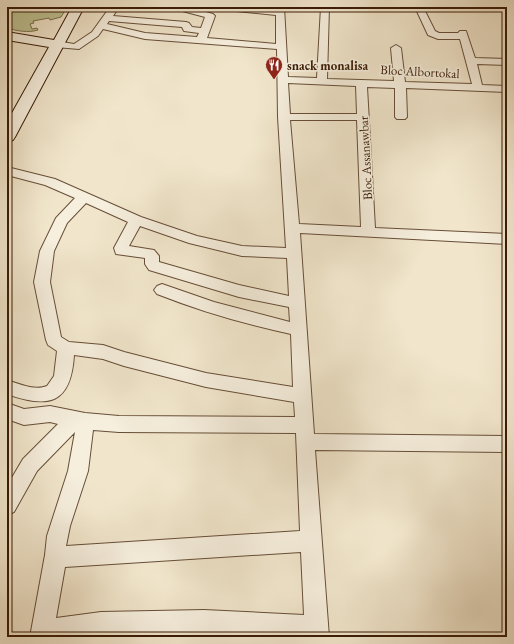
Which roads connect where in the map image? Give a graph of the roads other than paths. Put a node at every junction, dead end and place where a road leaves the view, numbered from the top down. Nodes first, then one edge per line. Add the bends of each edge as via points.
1 (78, 7) edge
2 (115, 7) edge
3 (178, 7) edge
4 (226, 7) edge
5 (325, 7) edge
6 (419, 7) edge
7 (280, 10) edge
8 (105, 22) junction
9 (65, 30) junction
10 (203, 35) junction
11 (7, 37) edge
12 (24, 38) junction
13 (282, 47) junction
14 (396, 48) dead end
15 (54, 49) junction
16 (470, 61) junction
17 (507, 62) edge
18 (283, 80) junction
19 (322, 82) junction
20 (361, 83) junction
21 (400, 84) junction
22 (478, 88) junction
23 (507, 89) edge
24 (284, 117) junction
25 (363, 117) junction
26 (400, 117) dead end
27 (7, 137) edge
28 (7, 171) edge
29 (84, 197) junction
30 (136, 220) junction
31 (292, 228) junction
32 (368, 232) junction
33 (507, 239) edge
34 (294, 253) junction
35 (162, 290) dead end
36 (297, 303) junction
37 (299, 330) junction
38 (66, 348) junction
39 (7, 387) edge
40 (303, 396) junction
41 (7, 411) edge
42 (80, 420) junction
43 (305, 434) junction
44 (507, 444) edge
45 (7, 505) edge
46 (312, 541) junction
47 (56, 555) junction
48 (317, 632) edge
49 (42, 635) edge

1 - 9 street
2 - 8 street
3 - 10 street via 210,16
4 - 7 street
5 - 19 street
6 - 16 street via 432,34 464,34
7 - 13 street
8 - 10 street via 145,36
8 - 10 street via 186,25 187,29
8 - 15 street via 95,34 76,47
9 - 12 street via 46,36
9 - 15 street
10 - 13 street
11 - 12 street
11 - 15 street via 31,50
12 - 15 street
13 - 18 street
14 - 21 street
15 - 27 street
16 - 17 street
16 - 22 street
18 - 19 street, Bloc Albortokal
18 - 24 street
19 - 20 street, Bloc Albortokal
20 - 21 street, Bloc Albortokal
20 - 25 street, Bloc Assanawbar
21 - 22 street, Bloc Albortokal
21 - 26 street
22 - 23 street, Bloc Albortokal
24 - 25 street
24 - 31 street
25 - 32 street, Bloc Assanawbar
28 - 29 street via 50,182
29 - 30 street
29 - 38 street via 61,221 47,251 42,282 54,340
30 - 34 street via 220,247 265,253
30 - 36 street via 121,250 149,254 154,266 205,282
31 - 32 street
31 - 34 street
32 - 33 street
34 - 36 street
35 - 37 street via 236,316
36 - 37 street
37 - 40 street
38 - 39 street via 63,376 56,391 49,395 27,394
38 - 40 street via 103,352 206,380
40 - 43 street
41 - 42 street via 24,417 50,414
42 - 43 street
42 - 45 street via 30,465
42 - 47 street via 83,452 55,542
43 - 44 street
43 - 46 street
46 - 47 street via 68,557
46 - 48 street
47 - 49 street
48 - 49 street via 204,621 101,623

